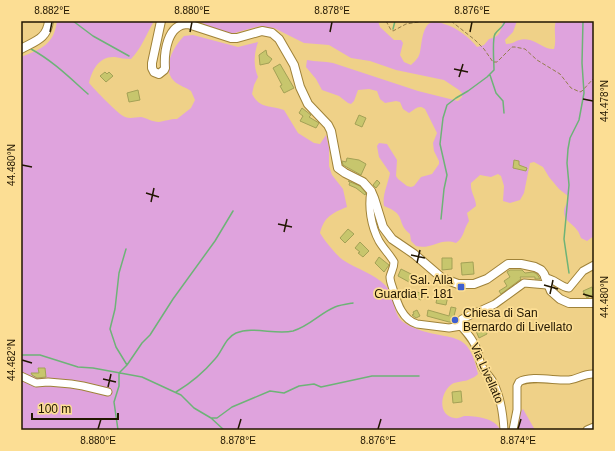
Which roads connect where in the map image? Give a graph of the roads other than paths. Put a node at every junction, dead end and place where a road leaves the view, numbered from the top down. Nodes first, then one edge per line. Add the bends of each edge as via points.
1 (49, 21) edge
2 (161, 21) edge
3 (21, 49) edge
4 (371, 191) junction
5 (594, 265) edge
6 (546, 281) junction
7 (594, 303) edge
8 (462, 326) junction
9 (594, 374) edge
10 (21, 376) edge
11 (108, 392) dead end
12 (594, 427) edge
13 (504, 430) edge
14 (513, 430) edge
15 (587, 430) edge

1 - 3 main road via 42,38
2 - 4 main road via 152,65 154,72 159,74 165,68 170,36 184,24 231,38 262,31 272,33 288,53 308,104 328,124 338,168 363,182
4 - 6 main road via 387,233 442,278 458,284 474,284 503,266 514,263 538,268
4 - 8 street via 372,220 379,241 394,262 390,278 403,313 417,324 449,328
5 - 6 street via 583,271 568,288 549,278
6 - 7 main road via 556,296 564,301 574,304
6 - 8 street via 524,283 495,304 462,319
8 - 13 street, Via Livellato via 473,340 481,365 497,390
9 - 14 street via 570,380 527,379 518,382
10 - 11 street via 36,383 77,385
12 - 15 street

